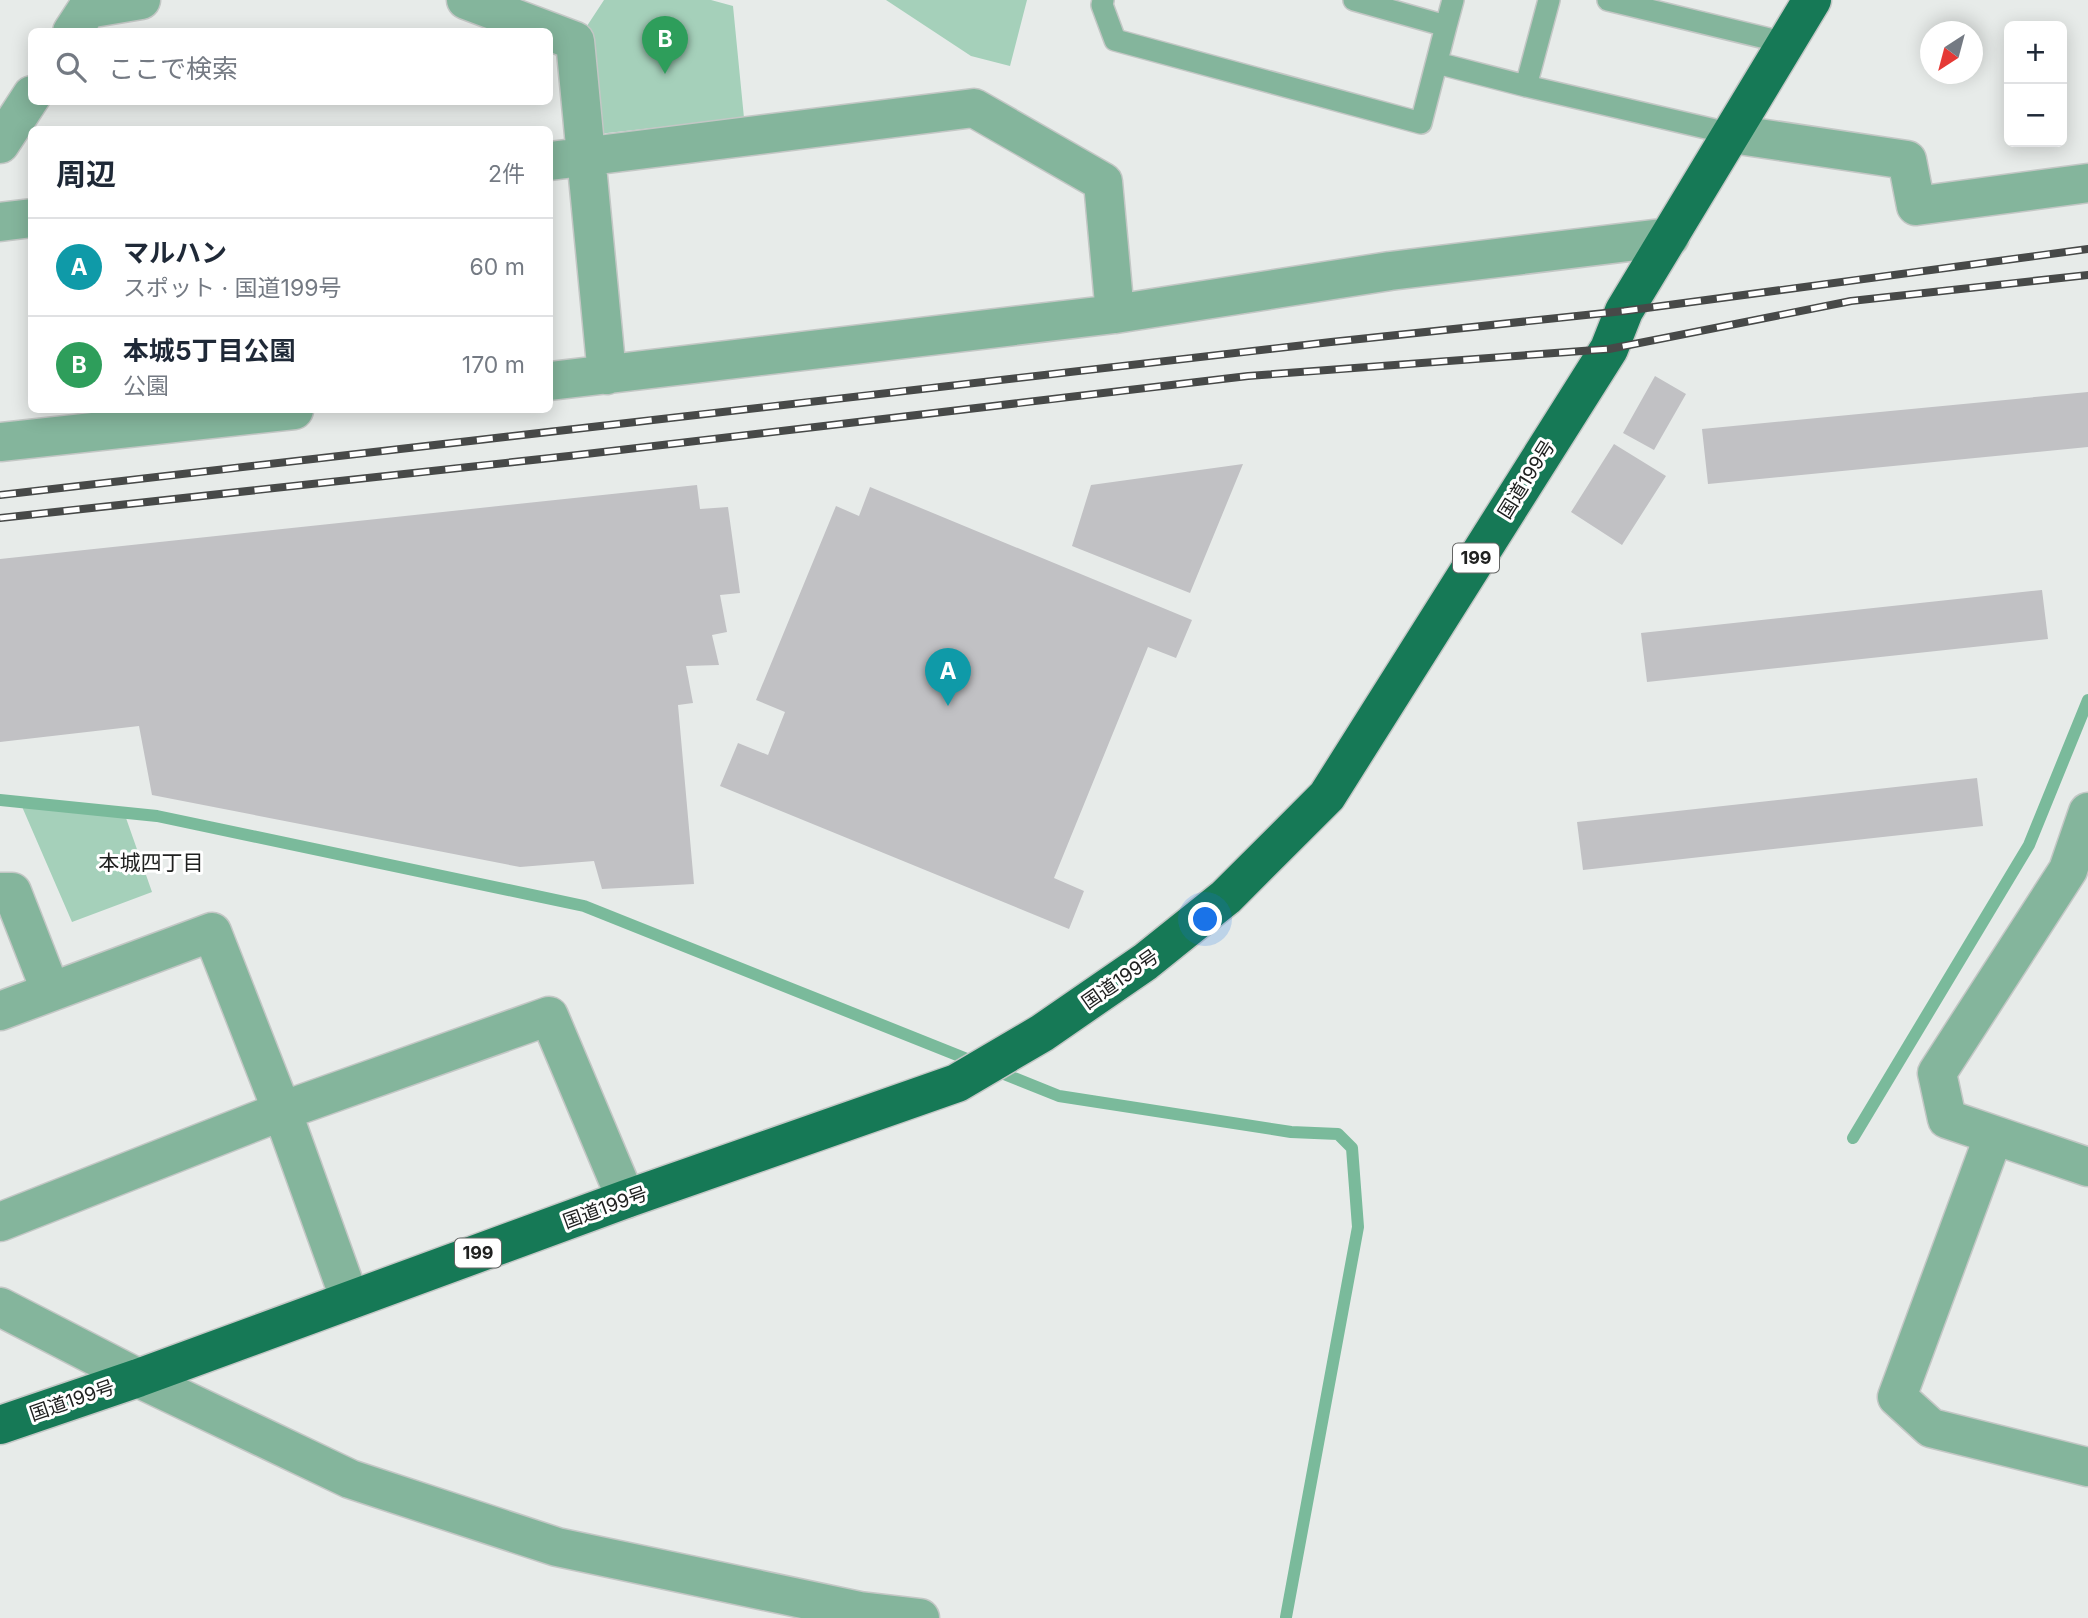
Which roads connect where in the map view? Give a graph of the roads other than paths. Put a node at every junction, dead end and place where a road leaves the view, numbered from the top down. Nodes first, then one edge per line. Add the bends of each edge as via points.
1 (141, 0) edge
2 (466, 0) edge
3 (1103, 0) edge
4 (1354, 0) edge
5 (1453, 0) edge
6 (1549, 0) edge
7 (1608, 0) edge
8 (1812, 0) edge
9 (1446, 26) junction
10 (75, 28) edge
11 (540, 28) edge
12 (553, 33) edge
13 (1786, 43) junction
14 (1437, 63) junction
15 (1526, 86) junction
16 (28, 101) edge
17 (1732, 134) junction
18 (0, 144) edge
19 (568, 159) edge
20 (2088, 183) edge
21 (28, 218) edge
22 (0, 222) edge
23 (1670, 237) junction
24 (1115, 314) junction
25 (607, 375) junction
26 (553, 381) edge
27 (266, 413) edge
28 (0, 442) edge
29 (2088, 812) edge
30 (0, 892) edge
31 (51, 992) junction
32 (0, 1011) edge
33 (282, 1111) junction
34 (1994, 1135) junction
35 (2088, 1167) edge
36 (626, 1199) junction
37 (0, 1222) edge
38 (350, 1300) junction
39 (0, 1307) edge
40 (138, 1378) junction
41 (0, 1425) edge
42 (2088, 1467) edge
43 (858, 1614) edge
44 (920, 1618) edge

1 - 10 street via 87,9
2 - 11 street
3 - 14 lane via 1115,40 1421,123
4 - 9 lane
5 - 9 lane
6 - 15 lane
7 - 13 lane
8 - 13 highway, 国道199号 / 199
9 - 14 lane
12 - 19 street via 575,41
13 - 17 highway, 国道199号 / 199
14 - 15 lane
15 - 17 lane
16 - 18 street
17 - 20 street via 1907,160 1916,206
17 - 23 highway, 国道199号 / 199
19 - 24 street via 974,108 1103,182
19 - 25 street
21 - 22 street
23 - 24 street via 1390,271
23 - 36 highway, 国道199号 / 199 via 1624,312 1609,349 1327,796 1226,897 1145,962 1042,1033 957,1083
24 - 25 street
25 - 26 street
27 - 28 street
29 - 34 street via 2068,870 1937,1073 1947,1119
30 - 31 street via 12,892
31 - 32 street
31 - 33 street via 212,932
33 - 36 street via 548,1016
33 - 37 street
33 - 38 street
34 - 35 street
34 - 42 street via 1897,1397 1931,1429
36 - 38 highway, 国道199号 / 199
38 - 40 highway, 国道199号 / 199
39 - 40 street
40 - 41 highway, 国道199号 / 199
40 - 43 street via 350,1479 557,1547
43 - 44 street

